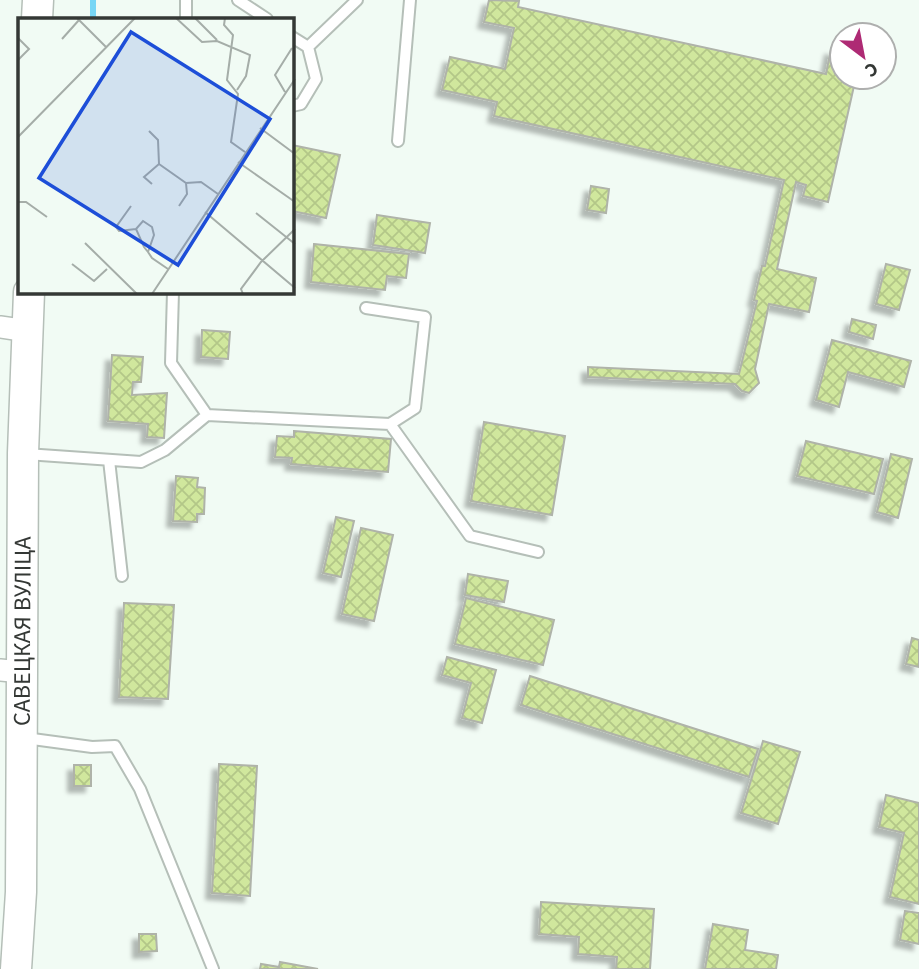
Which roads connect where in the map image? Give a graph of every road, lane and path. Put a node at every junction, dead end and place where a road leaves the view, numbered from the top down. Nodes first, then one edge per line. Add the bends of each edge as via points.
1 (37, 0) edge
2 (186, 0) edge
3 (238, 0) edge
4 (357, 0) edge
5 (410, 0) edge
6 (37, 18) edge
7 (186, 18) edge
8 (265, 18) edge
9 (294, 38) edge
10 (307, 47) junction
11 (294, 106) edge
12 (398, 141) dead end
13 (28, 294) edge
14 (173, 294) edge
15 (366, 308) dead end
16 (14, 329) edge
17 (207, 415) junction
18 (390, 424) junction
19 (23, 453) junction
20 (109, 460) junction
21 (538, 552) dead end
22 (122, 576) dead end
23 (11, 671) edge
24 (22, 737) junction
25 (10, 891) edge
26 (16, 969) edge
27 (213, 969) edge

1 - 6 street
2 - 7 lane
3 - 8 lane
4 - 10 lane
5 - 12 lane
9 - 10 lane
10 - 11 lane via 316,79 301,104
13 - 16 street, САВЕЦКАЯ ВУЛІЦА
14 - 17 lane via 171,363
15 - 18 lane via 425,317 415,408
16 - 19 street, САВЕЦКАЯ ВУЛІЦА
17 - 18 lane
17 - 20 lane via 165,450 141,461
18 - 21 lane via 470,536
19 - 20 lane
19 - 23 street, САВЕЦКАЯ ВУЛІЦА
20 - 22 lane
23 - 24 street, САВЕЦКАЯ ВУЛІЦА
24 - 25 street, САВЕЦКАЯ ВУЛІЦА
24 - 27 lane via 115,746 140,789
25 - 26 street, САВЕЦКАЯ ВУЛІЦА

